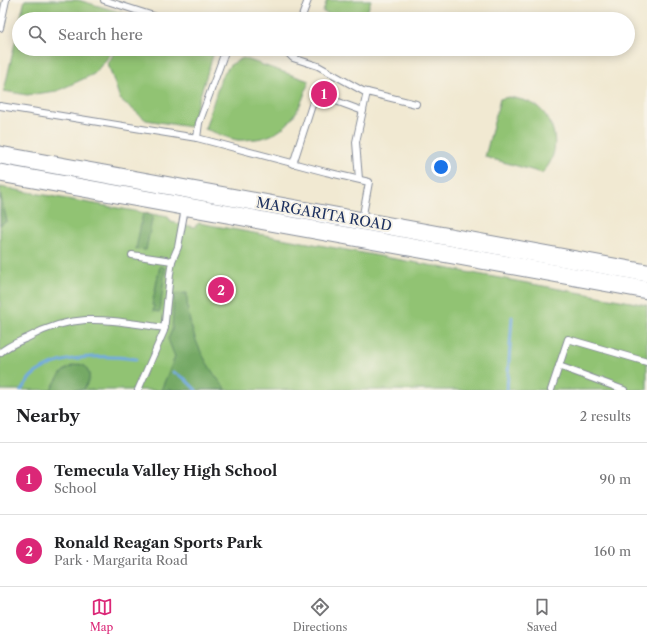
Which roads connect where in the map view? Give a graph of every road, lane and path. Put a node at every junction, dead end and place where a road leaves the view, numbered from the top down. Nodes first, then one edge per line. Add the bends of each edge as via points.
1 (6, 0) edge
2 (104, 0) edge
3 (308, 0) edge
4 (141, 12) edge
5 (303, 12) edge
6 (0, 28) edge
7 (224, 56) edge
8 (292, 56) edge
9 (367, 92) junction
10 (416, 104) dead end
11 (0, 106) edge
12 (363, 111) junction
13 (197, 138) junction
14 (0, 155) edge
15 (294, 164) junction
16 (0, 173) edge
17 (359, 179) junction
18 (186, 206) junction
19 (362, 221) junction
20 (132, 255) dead end
21 (172, 261) junction
22 (647, 273) edge
23 (647, 290) edge
24 (165, 328) junction
25 (0, 353) edge
26 (647, 362) edge
27 (560, 366) junction
28 (138, 390) edge
29 (552, 390) edge
30 (624, 390) edge

1 - 6 lane
2 - 4 lane
3 - 5 lane
7 - 13 lane
8 - 9 lane via 318,66
9 - 10 lane
9 - 12 lane
11 - 13 lane
12 - 15 lane via 325,97 317,99 312,105
12 - 17 lane via 356,142
13 - 15 lane
14 - 19 main road, MARGARITA ROAD
15 - 17 lane
16 - 18 main road, MARGARITA ROAD
17 - 19 lane via 369,182
18 - 21 lane via 178,247
18 - 23 main road, MARGARITA ROAD
19 - 22 main road, MARGARITA ROAD
20 - 21 lane
21 - 24 lane
24 - 25 lane via 89,318 75,320 62,322 31,335
24 - 28 lane
26 - 27 lane via 568,339
27 - 29 lane
27 - 30 lane

